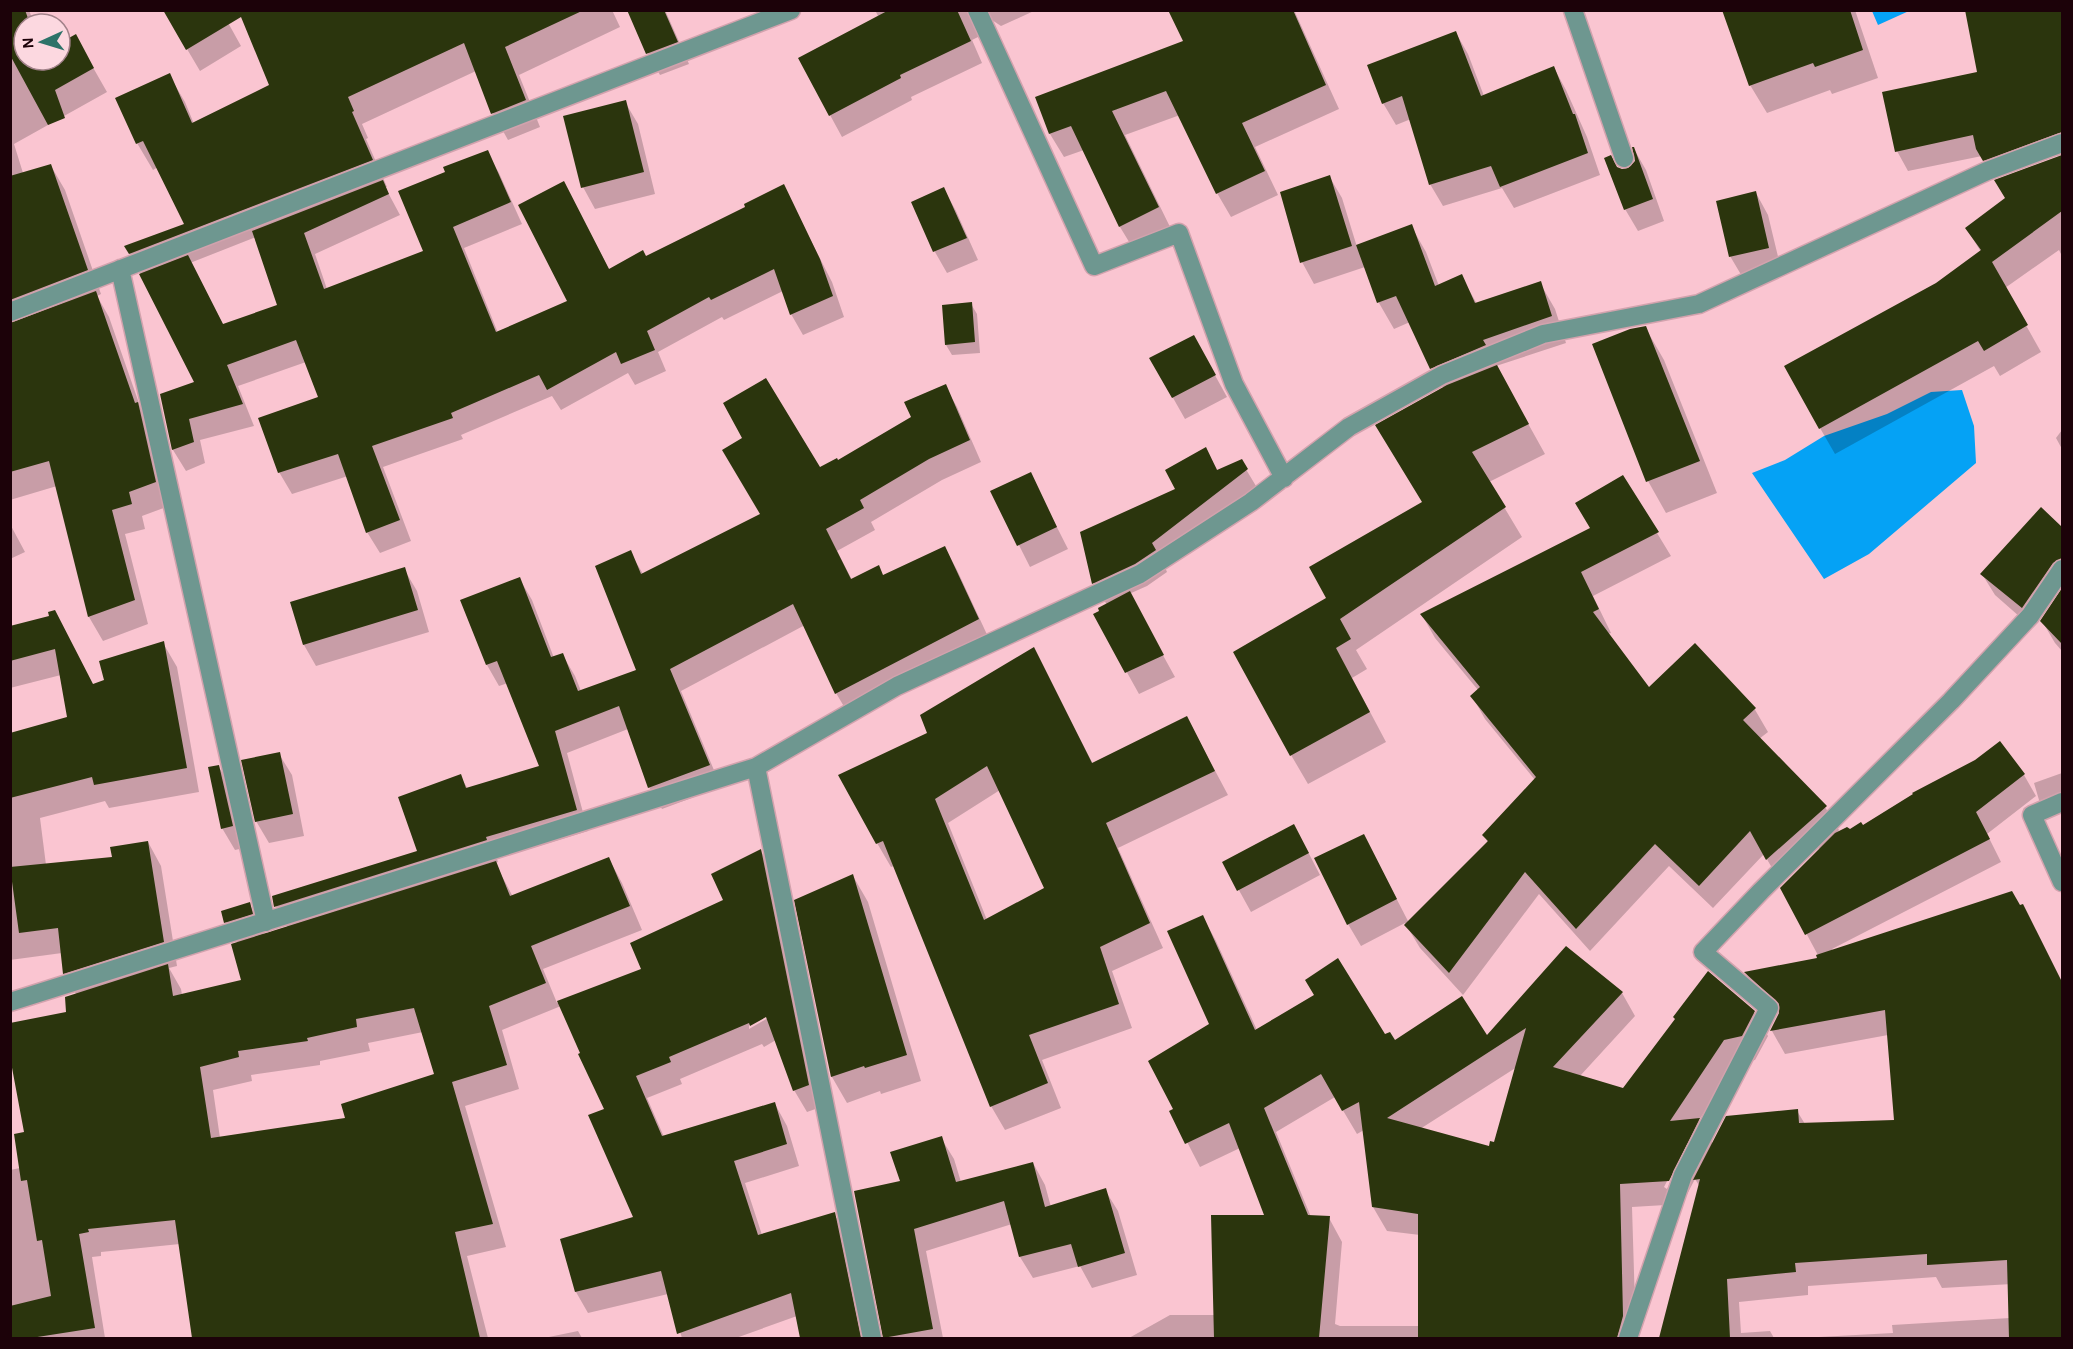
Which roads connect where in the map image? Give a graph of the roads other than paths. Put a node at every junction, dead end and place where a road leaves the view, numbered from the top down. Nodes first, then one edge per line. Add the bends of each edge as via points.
1 (791, 10) edge
2 (977, 10) edge
3 (1573, 10) edge
4 (2062, 143) edge
5 (1624, 158) dead end
6 (120, 269) junction
7 (10, 312) edge
8 (1284, 478) junction
9 (2062, 569) edge
10 (756, 767) junction
11 (2062, 802) edge
12 (2062, 882) edge
13 (266, 922) junction
14 (10, 1002) edge
15 (872, 1338) edge
16 (1628, 1338) edge

1 - 6 street
2 - 8 street via 1094,266 1179,233 1234,384
3 - 5 street
4 - 8 street via 1987,171 1699,304 1544,334 1442,375 1349,427
6 - 7 street
6 - 13 street
8 - 10 street via 1140,574 897,686
9 - 16 street via 2030,616 1951,701 1703,952 1769,1008 1683,1175
10 - 13 street
10 - 15 street
11 - 12 street via 2032,815
13 - 14 street

